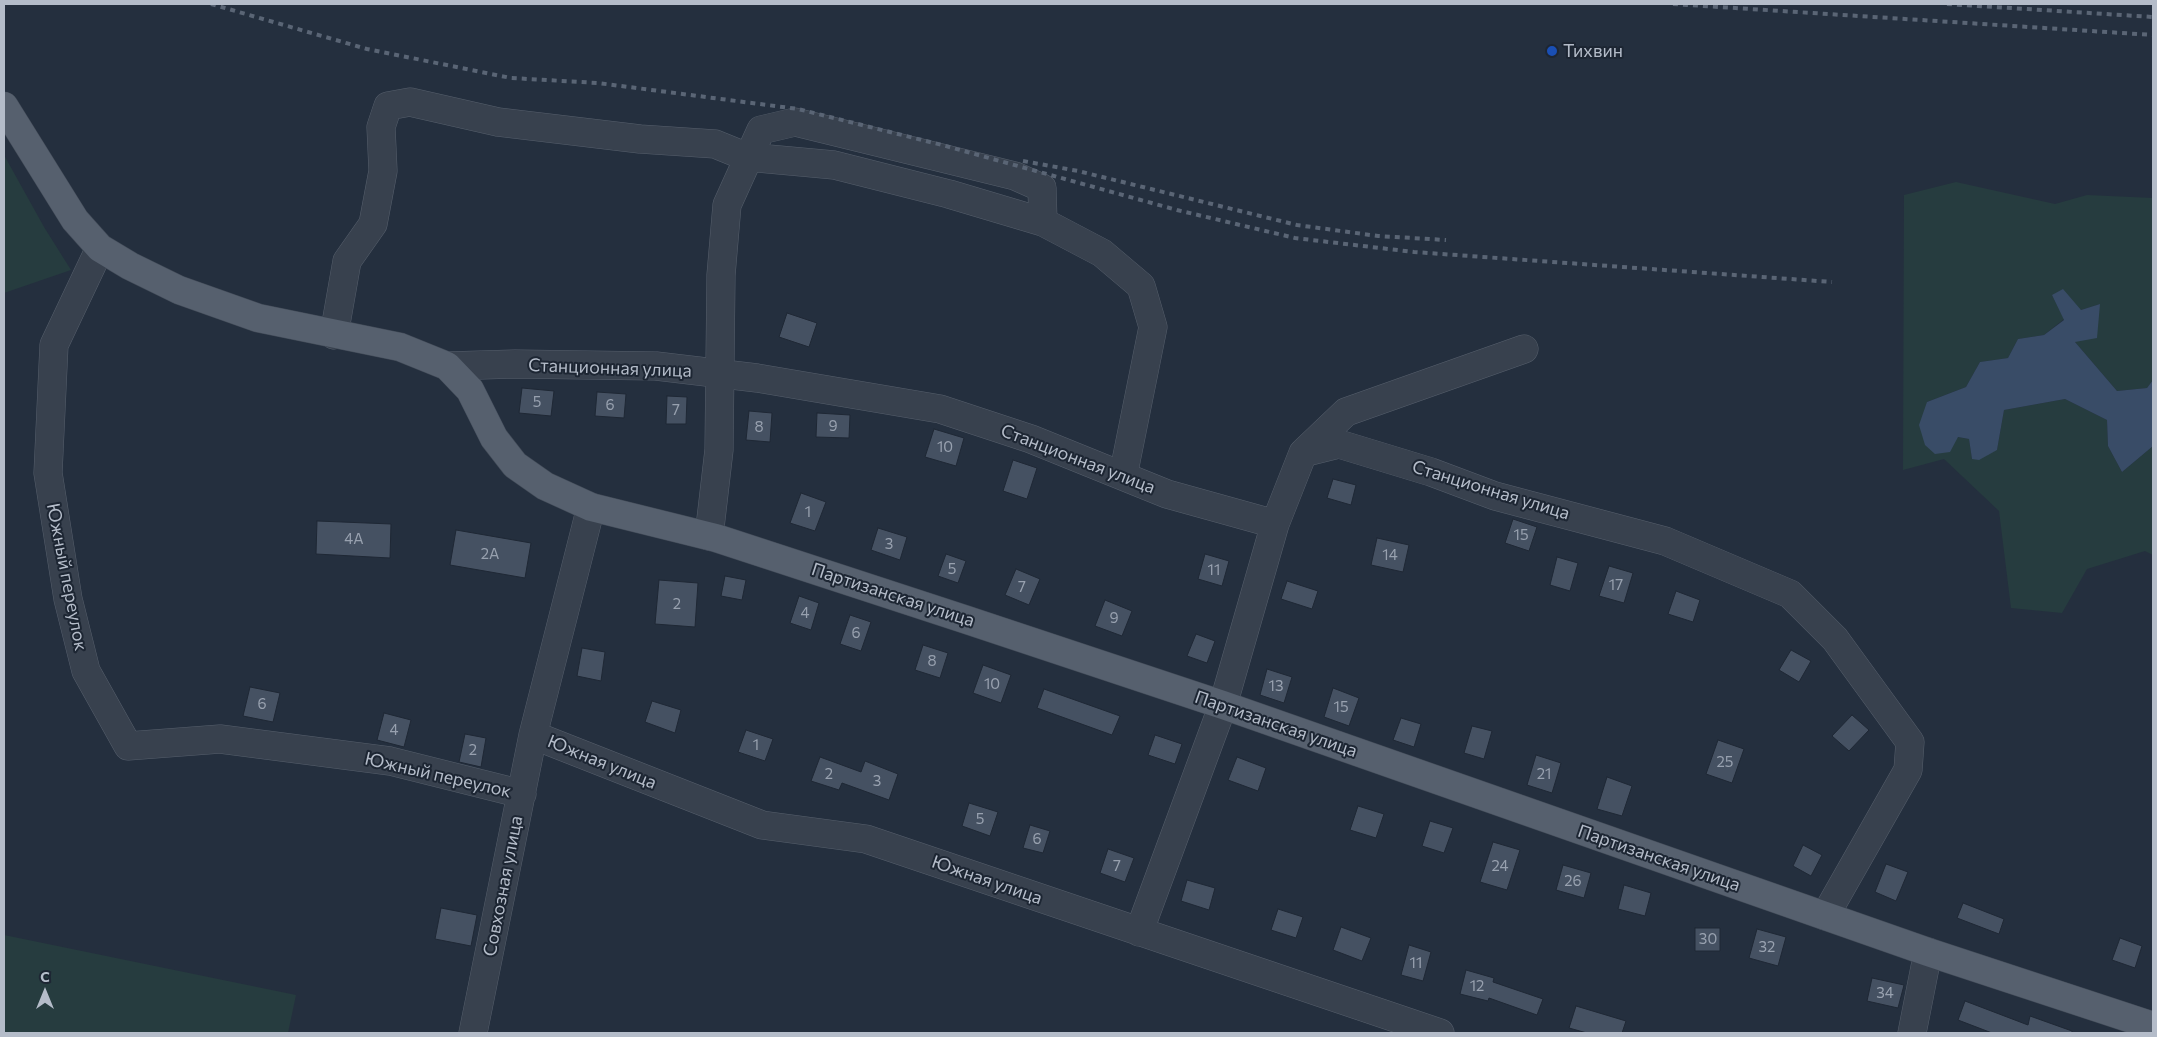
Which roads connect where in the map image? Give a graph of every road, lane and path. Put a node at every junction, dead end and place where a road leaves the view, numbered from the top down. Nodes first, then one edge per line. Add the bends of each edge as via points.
1 (4, 106) edge
2 (889, 145) junction
3 (747, 157) junction
4 (844, 168) junction
5 (1043, 222) junction
6 (100, 248) junction
7 (334, 335) junction
8 (1524, 349) dead end
9 (448, 366) junction
10 (721, 374) junction
11 (1303, 453) junction
12 (1123, 476) junction
13 (591, 507) junction
14 (1275, 524) junction
15 (709, 536) junction
16 (1223, 706) junction
17 (534, 735) junction
18 (522, 794) junction
19 (1825, 916) junction
20 (1139, 932) junction
21 (1928, 952) junction
22 (2153, 1026) edge
23 (474, 1033) edge
24 (1440, 1033) edge
25 (1912, 1033) edge

1 - 6 main road, Станционная улица via 75,220
2 - 3 street via 795,122 760,130
2 - 4 street
2 - 5 street via 1016,176 1042,188
3 - 4 street
3 - 7 street via 714,144 640,140 498,122 410,102 388,106 381,127 383,171 373,224 347,260
3 - 10 street via 727,206 721,275
4 - 5 street
5 - 12 street via 1102,253 1141,286 1153,326
6 - 7 main road, Станционная улица via 179,290 258,318
6 - 18 street, Южный переулок via 54,345 48,473 68,600 86,671 128,746 220,739 390,761
7 - 9 main road, Станционная улица via 400,347
8 - 11 street via 1346,412
9 - 10 street, Станционная улица via 656,366
9 - 13 main road, Партизанская улица via 470,390 494,438 515,465 545,486
10 - 12 street, Станционная улица via 940,409 1031,439
10 - 15 street via 720,450
11 - 14 street
11 - 19 street, Станционная улица via 1339,444 1431,472 1495,496 1665,541 1790,594 1835,639 1910,742 1908,770
12 - 14 street, Станционная улица via 1167,494
13 - 15 main road, Партизанская улица
13 - 17 street, Совхозная улица
14 - 16 street
15 - 16 main road, Партизанская улица
16 - 19 main road, Партизанская улица
16 - 20 street
17 - 18 street, Совхозная улица
17 - 20 street, Южная улица via 762,825 866,839
18 - 23 street, Совхозная улица
19 - 21 main road, Партизанская улица
20 - 24 street, Южная улица
21 - 22 main road, Партизанская улица
21 - 25 street

